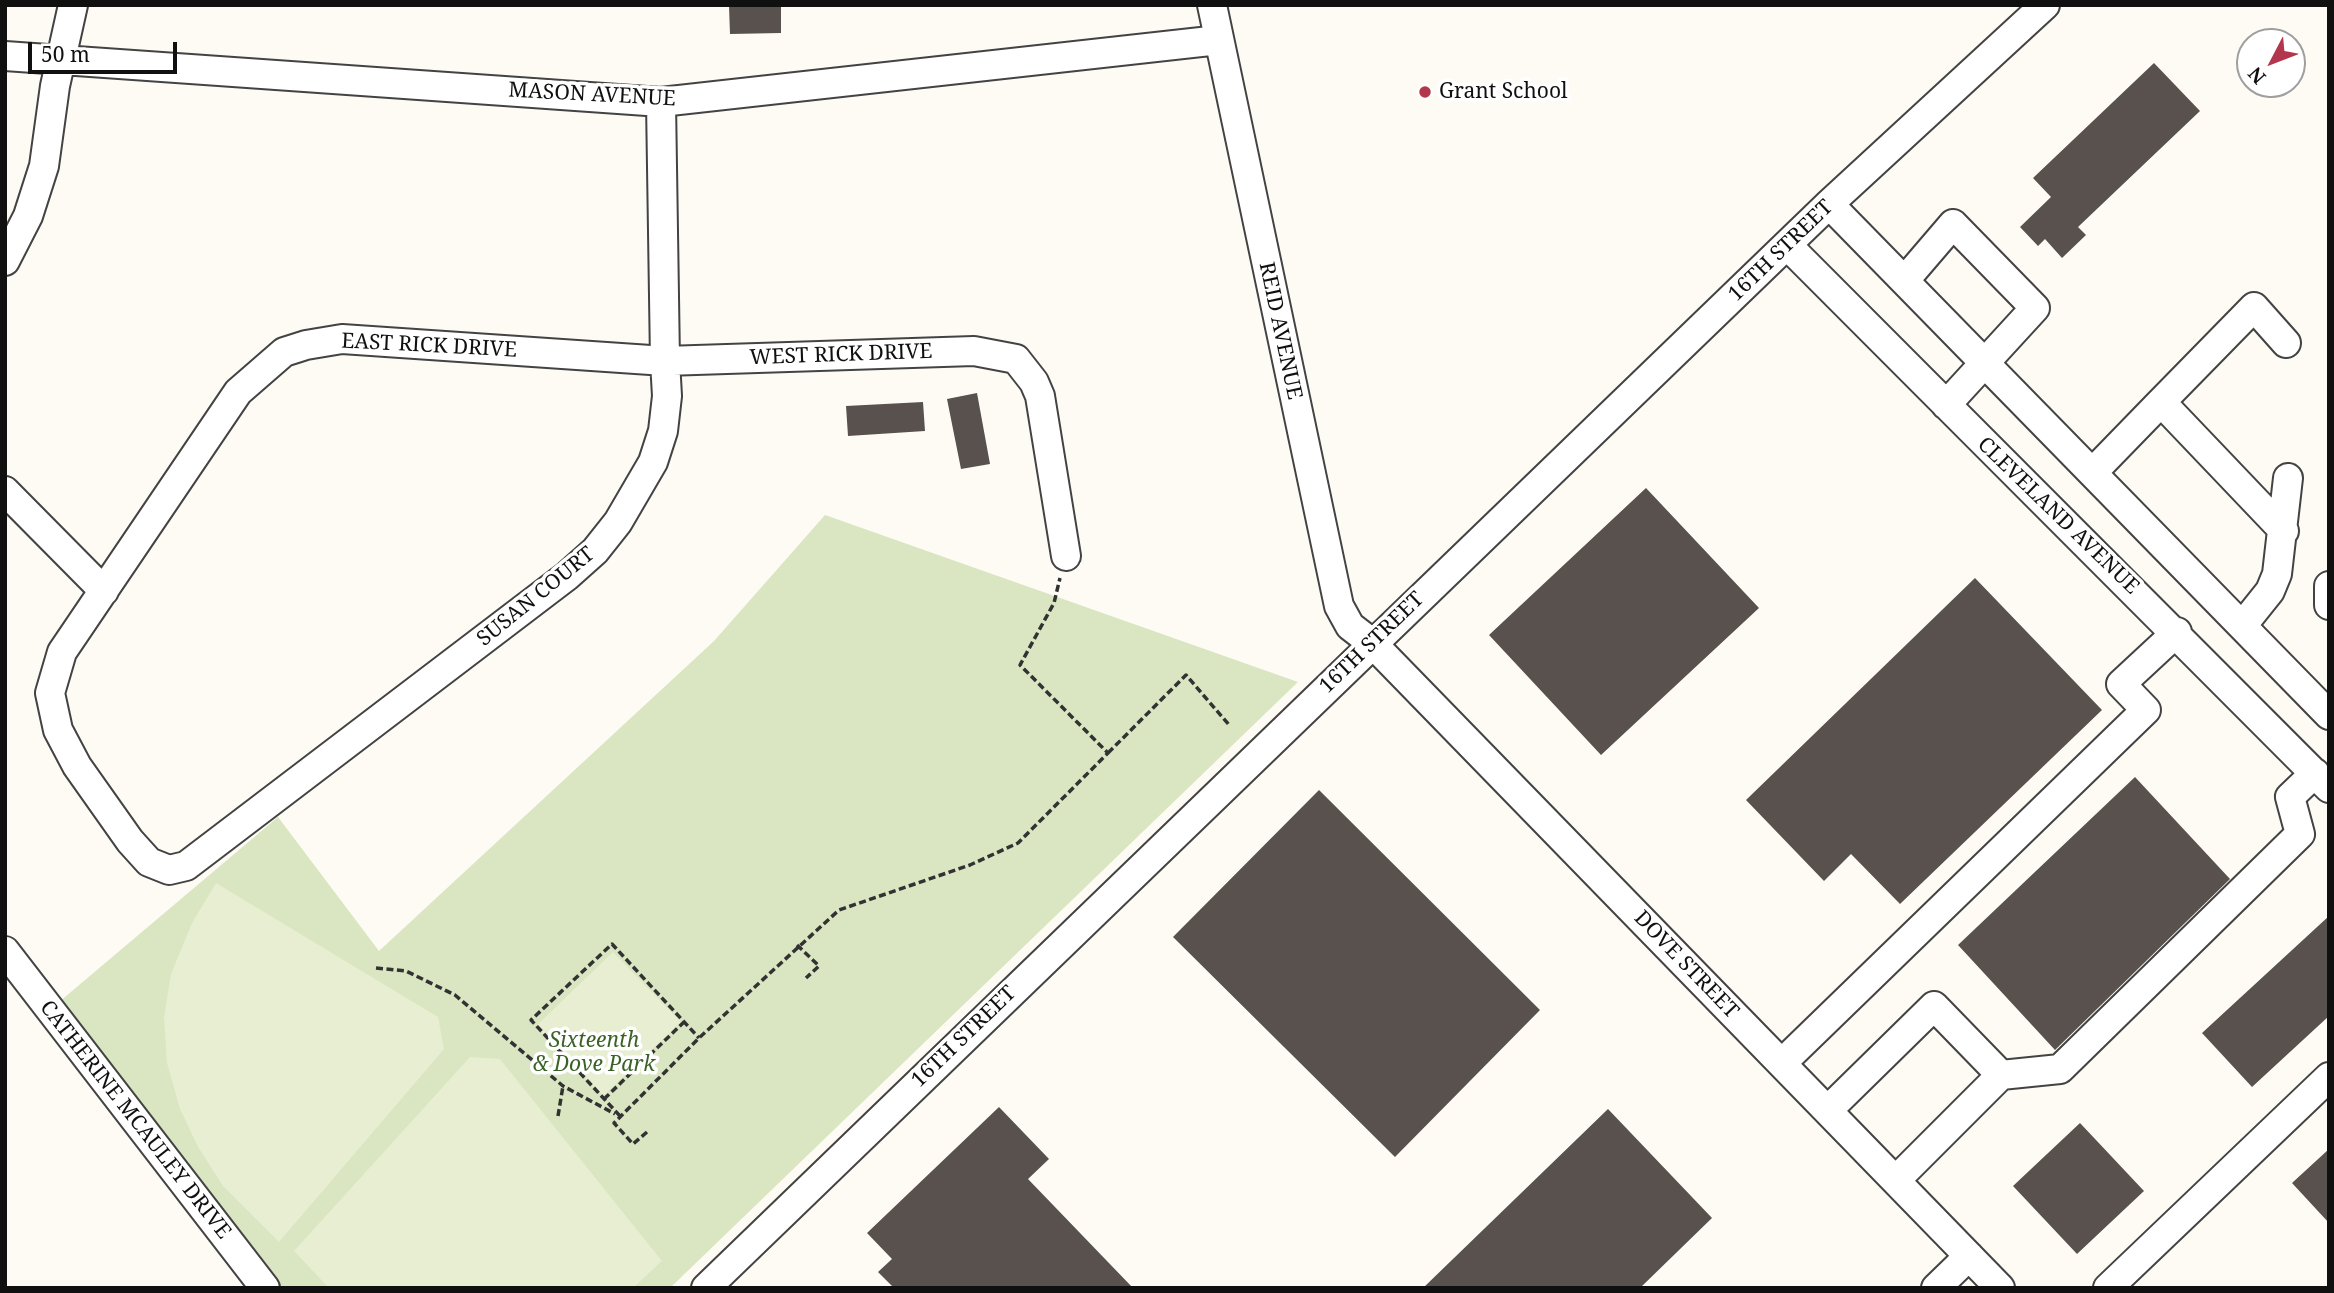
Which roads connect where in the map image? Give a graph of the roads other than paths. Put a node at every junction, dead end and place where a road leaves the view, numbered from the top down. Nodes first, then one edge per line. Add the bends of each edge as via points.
1 (73, 5) edge
2 (1212, 5) edge
3 (2045, 5) edge
4 (1219, 40) junction
5 (5, 56) edge
6 (61, 61) junction
7 (661, 102) junction
8 (1829, 204) junction
9 (1787, 245) junction
10 (5, 261) edge
11 (1905, 280) junction
12 (2286, 343) dead end
13 (665, 361) junction
14 (1986, 363) junction
15 (2161, 402) junction
16 (1946, 405) junction
17 (2093, 472) junction
18 (2288, 478) dead end
19 (5, 491) edge
20 (2284, 531) junction
21 (1066, 556) road end
22 (2329, 586) edge
23 (104, 591) junction
24 (2329, 605) edge
25 (2242, 626) junction
26 (2177, 632) junction
27 (1372, 643) junction
28 (2329, 715) edge
29 (2322, 780) edge
30 (169, 870) joint
31 (5, 951) edge
32 (1782, 1063) junction
33 (2001, 1075) junction
34 (2329, 1077) edge
35 (1828, 1110) junction
36 (1896, 1180) junction
37 (1969, 1256) junction
38 (711, 1286) edge
39 (265, 1288) edge
40 (1936, 1288) edge
41 (2000, 1288) edge
42 (2108, 1288) edge

1 - 6 street
2 - 4 street, REID AVENUE
3 - 8 street, 16TH STREET
4 - 7 street, MASON AVENUE
4 - 27 street, REID AVENUE via 1339,606 1350,626
5 - 6 street, MASON AVENUE
6 - 7 street, MASON AVENUE
6 - 10 street via 44,166 28,216
7 - 13 street, SUSAN COURT
8 - 9 street, 16TH STREET
8 - 11 street
9 - 16 street, CLEVELAND AVENUE
9 - 27 street, 16TH STREET
11 - 14 street
11 - 14 street via 1953,224 2035,308
12 - 15 street via 2254,307
13 - 21 street, WEST RICK DRIVE via 974,351 1016,359 1040,396
13 - 23 street, EAST RICK DRIVE via 342,339 284,352 238,392
13 - 30 street, SUSAN COURT via 663,431 653,461 636,495 595,551 215,846 187,866
14 - 16 street
14 - 17 street
15 - 17 street
15 - 20 street
16 - 26 street, CLEVELAND AVENUE
17 - 25 street
18 - 20 street
19 - 23 street
20 - 25 street via 2270,591
22 - 24 street
23 - 30 street, EAST RICK DRIVE via 62,652 50,693 52,709 77,766 130,841 149,862
25 - 28 street
26 - 29 street, CLEVELAND AVENUE
26 - 32 street via 2121,684 2146,710
27 - 32 street, DOVE STREET
27 - 38 street, 16TH STREET
29 - 33 street via 2290,797 2300,834 2060,1069
31 - 39 street, CATHERINE MCAULEY DRIVE
32 - 35 street, DOVE STREET
33 - 35 street via 1934,1006
33 - 36 street
34 - 42 street
35 - 36 street, DOVE STREET
36 - 37 street, DOVE STREET
37 - 40 street
37 - 41 street, DOVE STREET

